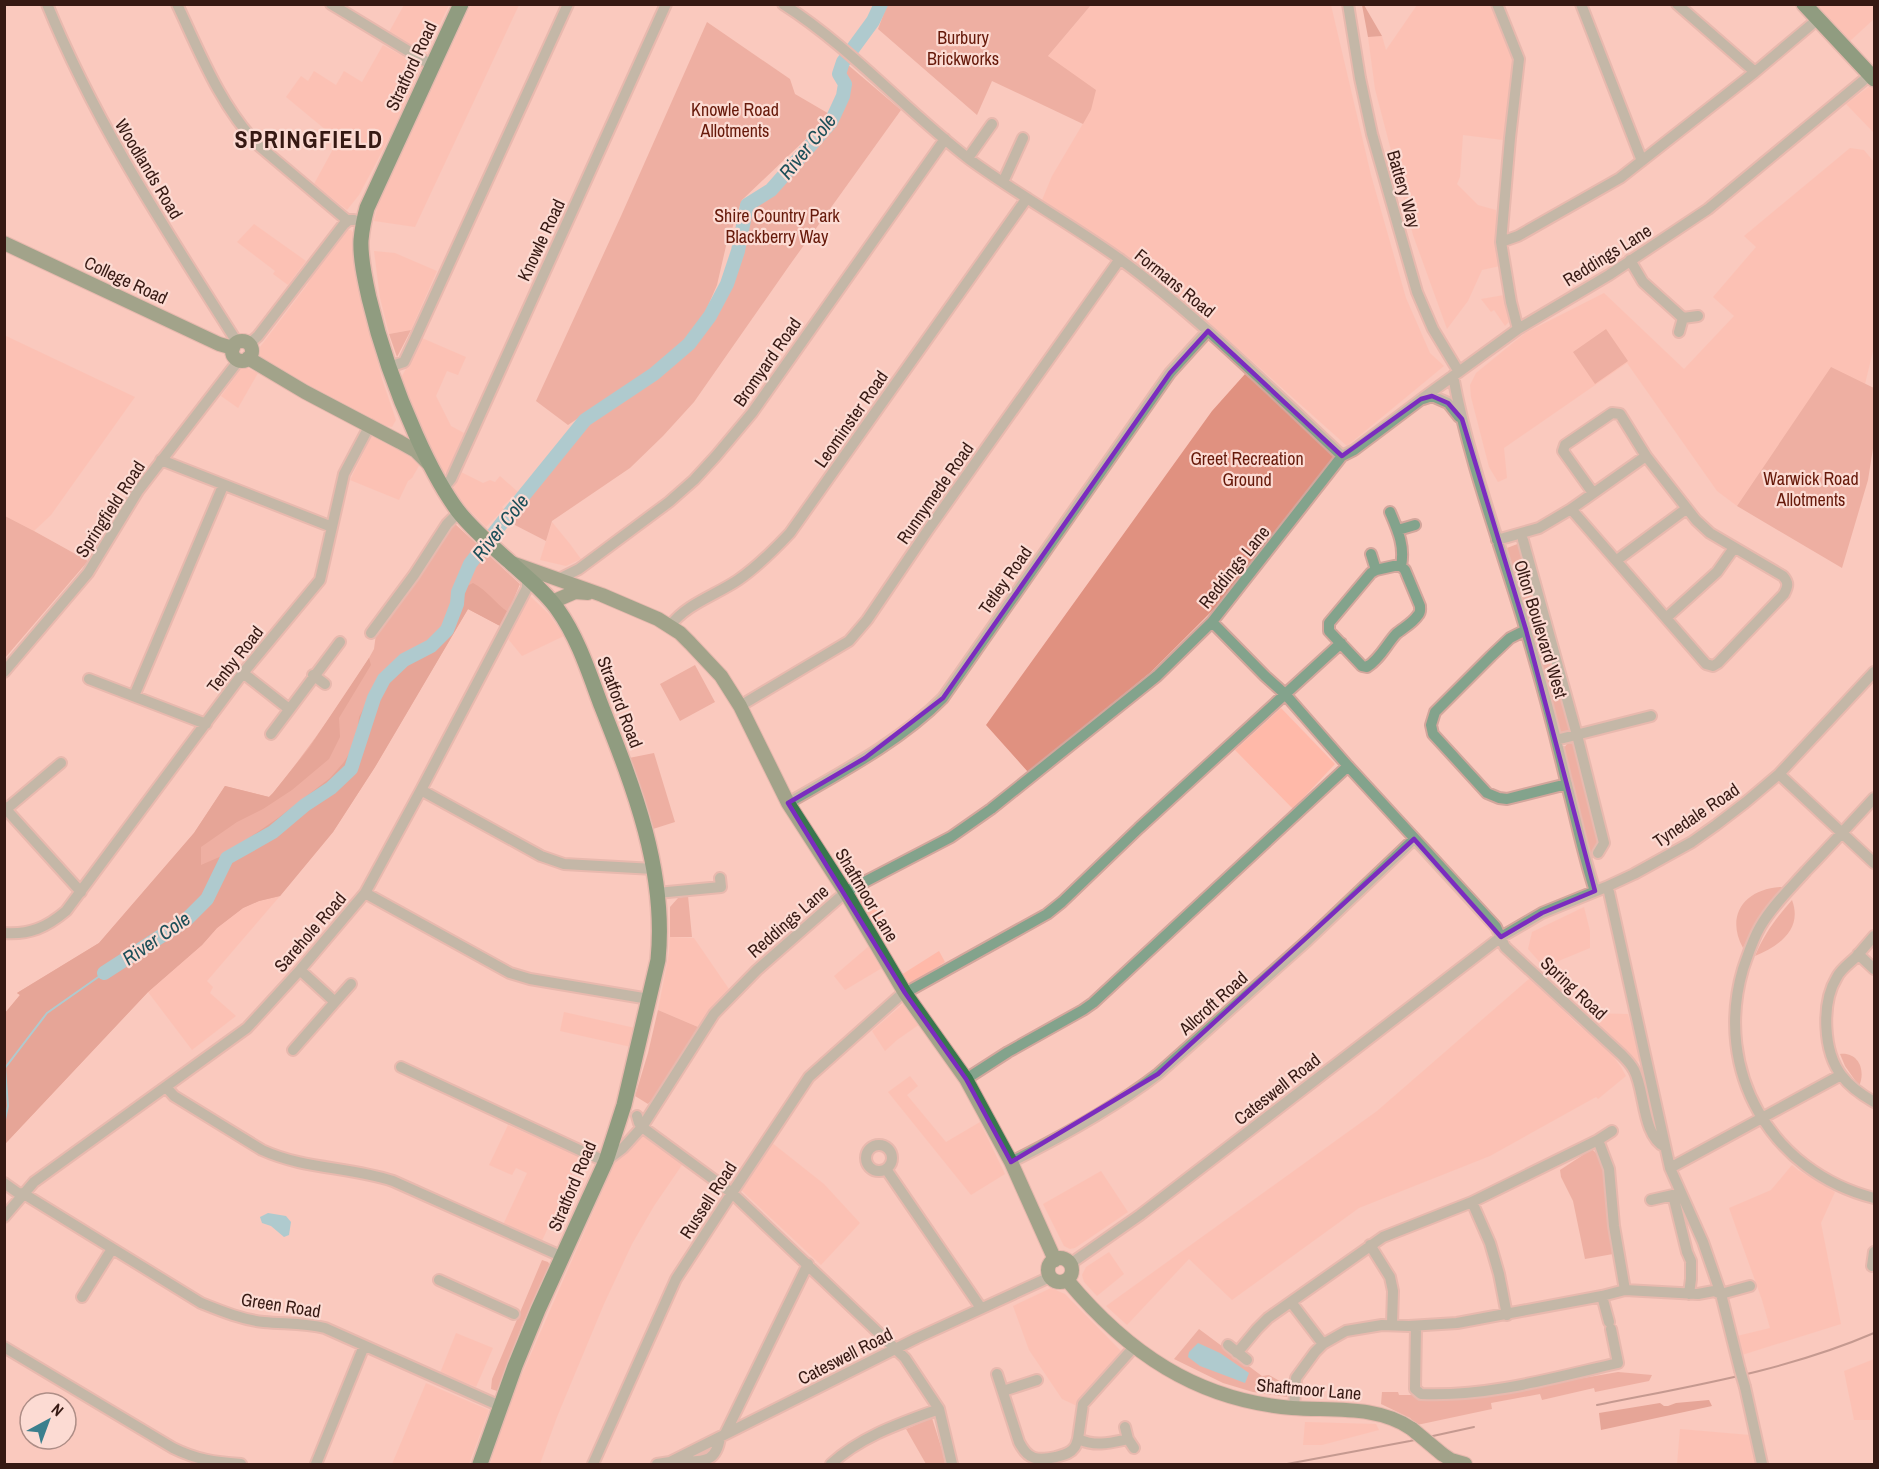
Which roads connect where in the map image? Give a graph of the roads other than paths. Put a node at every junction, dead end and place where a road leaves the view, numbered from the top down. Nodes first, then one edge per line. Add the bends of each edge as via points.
1 (47, 4) edge
2 (177, 4) edge
3 (331, 4) edge
4 (460, 4) edge
5 (568, 4) edge
6 (666, 4) edge
7 (783, 4) edge
8 (1348, 4) edge
9 (1497, 4) edge
10 (1581, 4) edge
11 (1677, 4) edge
12 (1804, 4) edge
13 (1818, 19) junction
14 (433, 66) junction
15 (1755, 72) junction
16 (1872, 77) edge
17 (992, 124) dead end
18 (945, 138) junction
19 (1023, 138) dead end
20 (968, 158) junction
21 (1642, 161) junction
22 (1003, 182) junction
23 (1027, 198) junction
24 (363, 220) junction
25 (348, 221) junction
26 (1502, 242) junction
27 (4, 243) edge
28 (1120, 259) junction
29 (1630, 260) junction
30 (1698, 316) dead end
31 (1683, 318) junction
32 (1518, 329) junction
33 (1208, 331) junction
34 (1679, 332) dead end
35 (241, 350) junction
36 (388, 367) junction
37 (1456, 374) junction
38 (1421, 399) junction
39 (1462, 420) junction
40 (370, 425) junction
41 (1342, 456) junction
42 (1646, 456) junction
43 (161, 460) junction
44 (429, 464) junction
45 (223, 486) junction
46 (443, 489) junction
47 (1593, 493) junction
48 (1571, 509) junction
49 (1686, 509) junction
50 (459, 512) junction
51 (1390, 512) dead end
52 (1415, 525) dead end
53 (332, 528) junction
54 (1398, 530) junction
55 (1497, 540) junction
56 (1523, 540) dead end
57 (1734, 548) junction
58 (1371, 554) dead end
59 (1617, 560) junction
60 (510, 563) junction
61 (1401, 567) junction
62 (579, 569) junction
63 (1376, 570) junction
64 (527, 577) junction
65 (559, 579) junction
66 (583, 588) junction
67 (602, 595) junction
68 (552, 602) junction
69 (1665, 618) junction
70 (1212, 622) junction
71 (670, 626) junction
72 (1526, 630) junction
73 (371, 633) dead end
74 (340, 642) dead end
75 (1341, 643) junction
76 (4, 672) edge
77 (1875, 672) edge
78 (243, 673) junction
79 (313, 675) junction
80 (89, 678) dead end
81 (325, 684) dead end
82 (1285, 694) junction
83 (134, 696) junction
84 (740, 706) junction
85 (289, 709) junction
86 (1651, 716) dead end
87 (206, 724) junction
88 (271, 734) dead end
89 (1577, 735) junction
90 (1556, 740) junction
91 (60, 763) dead end
92 (1348, 766) junction
93 (1779, 774) junction
94 (1567, 784) junction
95 (422, 790) junction
96 (1875, 798) edge
97 (788, 803) junction
98 (5, 809) edge
99 (1842, 833) junction
100 (1414, 839) junction
101 (1598, 853) dead end
102 (1875, 863) edge
103 (654, 869) junction
104 (720, 878) dead end
105 (1601, 889) junction
106 (81, 892) junction
107 (365, 893) junction
108 (657, 893) junction
109 (846, 893) junction
110 (4, 933) edge
111 (1875, 936) edge
112 (1501, 938) junction
113 (1858, 954) junction
114 (1875, 969) edge
115 (300, 970) junction
116 (351, 984) dead end
117 (904, 993) junction
118 (649, 999) junction
119 (335, 1002) junction
120 (293, 1050) dead end
121 (401, 1067) dead end
122 (1841, 1075) junction
123 (966, 1079) junction
124 (166, 1087) junction
125 (1875, 1102) edge
126 (620, 1116) junction
127 (1762, 1118) junction
128 (639, 1122) junction
129 (1612, 1131) dead end
130 (1598, 1140) junction
131 (1665, 1147) junction
132 (606, 1161) junction
133 (1011, 1162) junction
134 (1670, 1168) junction
135 (886, 1169) dead end
136 (4, 1183) edge
137 (732, 1193) junction
138 (24, 1194) junction
139 (1875, 1197) edge
140 (1651, 1200) dead end
141 (1472, 1202) junction
142 (4, 1217) edge
143 (1370, 1245) junction
144 (112, 1249) junction
145 (1875, 1252) edge
146 (563, 1257) junction
147 (1055, 1260) junction
148 (808, 1264) junction
149 (1070, 1264) junction
150 (1872, 1266) dead end
151 (1050, 1276) junction
152 (439, 1280) dead end
153 (1067, 1280) junction
154 (1750, 1286) dead end
155 (1624, 1290) junction
156 (1689, 1294) junction
157 (1721, 1294) junction
158 (1602, 1296) junction
159 (82, 1297) dead end
160 (1291, 1302) junction
161 (981, 1308) junction
162 (514, 1314) dead end
163 (1507, 1315) junction
164 (1392, 1324) junction
165 (1416, 1326) junction
166 (1323, 1344) junction
167 (1228, 1345) dead end
168 (364, 1346) junction
169 (4, 1347) edge
170 (1134, 1347) junction
171 (896, 1349) junction
172 (1238, 1353) junction
173 (1247, 1360) dead end
174 (997, 1374) dead end
175 (1036, 1380) dead end
176 (1004, 1391) junction
177 (500, 1406) junction
178 (1294, 1408) junction
179 (939, 1409) junction
180 (1125, 1427) dead end
181 (722, 1435) junction
182 (1078, 1439) junction
183 (241, 1464) edge
184 (316, 1464) edge
185 (480, 1464) edge
186 (593, 1464) edge
187 (657, 1464) edge
188 (831, 1464) edge
189 (952, 1464) edge
190 (1465, 1464) edge
191 (1762, 1464) edge

1 - 35 street, Woodlands Road via 101,121
2 - 25 street via 225,103 247,133
3 - 14 street
4 - 14 highway, Stratford Road
5 - 36 street via 404,362
6 - 46 street, Knowle Road via 451,479
7 - 18 street, Formans Road via 841,47
8 - 37 street, Battery Way via 1372,134 1408,264
9 - 26 street via 1519,59
10 - 21 street
11 - 15 street
12 - 13 highway
13 - 15 street
13 - 16 highway
14 - 24 highway, Stratford Road
15 - 21 street
16 - 29 street, Reddings Lane via 1708,209
17 - 20 street
18 - 20 street, Formans Road
18 - 62 street, Bromyard Road via 752,413 716,456 669,502
19 - 22 street
20 - 22 street, Formans Road
21 - 26 street via 1610,183
22 - 23 street, Formans Road
23 - 28 street, Formans Road
23 - 71 street, Leominster Road via 790,533 750,570 682,613
24 - 25 street
24 - 36 highway, Stratford Road via 364,274
25 - 35 street, Springfield Road via 258,336
26 - 32 street
27 - 35 main road, College Road via 219,344
28 - 33 street, Formans Road
28 - 84 street, Runnymede Road via 867,620 849,641
29 - 31 street via 1643,282
29 - 32 street, Reddings Lane
30 - 31 street
31 - 34 street
32 - 37 street, Reddings Lane
33 - 41 street, Formans Road
33 - 97 street, Tetley Road via 1170,373 943,698 926,716 865,758
35 - 40 main road, College Road via 305,392
35 - 43 street, Springfield Road
36 - 44 highway, Stratford Road
37 - 38 street, Reddings Lane
37 - 39 street, Olton Boulevard West
38 - 39 street via 1432,396 1448,403
38 - 41 street, Reddings Lane
39 - 55 street, Olton Boulevard West
40 - 44 main road, College Road via 416,451
40 - 53 street, Tenby Road via 344,474
41 - 70 street, Reddings Lane
42 - 47 street
42 - 47 street via 1620,414 1612,413 1565,445 1563,451
42 - 49 street
43 - 45 street
43 - 76 street, Springfield Road via 123,513 88,573
44 - 46 highway, Stratford Road
45 - 53 street
45 - 83 street
46 - 50 highway, Stratford Road
47 - 48 street
48 - 55 street via 1539,528
48 - 59 street
49 - 57 street
49 - 59 street
50 - 60 highway, Stratford Road
50 - 73 street
51 - 54 street
52 - 54 street
53 - 78 street, Tenby Road via 320,580
54 - 61 street via 1403,554
55 - 72 street, Olton Boulevard West
56 - 89 street
57 - 69 street via 1717,572
57 - 69 street via 1783,576 1788,581 1784,594 1713,666 1706,664
58 - 63 street
59 - 69 street
60 - 64 highway, Stratford Road
60 - 65 main road, Shaftmoor Lane
61 - 63 street
61 - 75 street via 1420,606 1418,616 1367,667
62 - 65 street, Bromyard Road
62 - 66 street
63 - 75 street via 1329,623 1329,631
64 - 68 highway, Stratford Road
64 - 95 street, Sarehole Road via 527,588
65 - 66 main road, Shaftmoor Lane
66 - 67 main road, Shaftmoor Lane
67 - 68 main road, Shaftmoor Lane via 575,591
67 - 71 main road, Shaftmoor Lane
68 - 103 highway, Stratford Road via 581,655 608,722 644,825
70 - 82 street, Spring Road
70 - 109 street, Reddings Lane via 1157,676 992,809 951,837
71 - 84 main road, Shaftmoor Lane via 721,676
72 - 90 street, Olton Boulevard West
72 - 94 street via 1510,638 1435,712 1433,734 1487,793 1499,798
74 - 79 street
75 - 82 street, Russell Road
77 - 93 street, Tynedale Road
78 - 85 street
78 - 87 street, Tenby Road
79 - 81 street
79 - 85 street
80 - 83 street
82 - 92 street, Spring Road
82 - 117 street, Russell Road via 1047,914
83 - 87 street
84 - 97 main road, Shaftmoor Lane
85 - 88 street
86 - 89 street
87 - 106 street, Tenby Road
89 - 90 street
89 - 101 street via 1604,843
90 - 94 street, Olton Boulevard West
91 - 98 street
92 - 100 street, Spring Road
92 - 123 street via 1093,1003
93 - 99 street
93 - 105 street, Tynedale Road via 1692,842
94 - 105 street, Olton Boulevard West via 1583,853
95 - 103 street via 541,856 564,864
95 - 107 street, Sarehole Road
96 - 99 street
97 - 109 main road, Shaftmoor Lane
98 - 106 street
99 - 102 street
99 - 127 street via 1765,918 1738,986 1734,1030 1738,1059
100 - 112 street, Spring Road via 1496,927
100 - 133 street, Allcroft Road via 1300,947 1137,1091
103 - 108 highway, Stratford Road
104 - 108 street via 721,887
105 - 112 street, Tynedale Road via 1542,913
105 - 131 street, Olton Boulevard West via 1609,892
106 - 110 street, Tenby Road via 52,923 19,933
107 - 115 street, Sarehole Road
107 - 118 street via 510,973
108 - 118 highway, Stratford Road via 660,939
109 - 117 main road, Shaftmoor Lane
109 - 128 street, Reddings Lane via 757,970 714,1014 654,1110
111 - 113 street
112 - 131 street, Spring Road via 1505,947 1634,1069 1653,1135
112 - 149 street, Cateswell Road via 1140,1215
113 - 114 street
113 - 122 street via 1838,975 1828,1001 1828,1038
115 - 119 street
115 - 124 street, Sarehole Road via 247,1028
116 - 119 street
117 - 123 main road, Shaftmoor Lane
117 - 137 street, Russell Road via 809,1077
118 - 126 highway, Stratford Road
119 - 120 street
121 - 132 street
122 - 125 street
122 - 127 street
123 - 133 main road, Shaftmoor Lane
124 - 138 street, Sarehole Road via 34,1182
124 - 146 street via 174,1096 276,1156 393,1181
126 - 128 street
126 - 132 highway, Stratford Road
127 - 134 street
127 - 139 street via 1805,1165 1853,1192
128 - 132 street, Reddings Lane via 623,1148
128 - 137 street
129 - 130 street
130 - 141 street
130 - 155 street via 1609,1168
131 - 134 street, Spring Road
132 - 146 highway, Stratford Road
133 - 147 main road, Shaftmoor Lane
134 - 157 street, Spring Road
135 - 161 street
136 - 138 street, Green Road
137 - 148 street
137 - 186 street, Russell Road via 676,1279
138 - 142 street, Sarehole Road
138 - 144 street, Green Road
140 - 156 street via 1673,1195 1691,1261
141 - 143 street
141 - 163 street via 1490,1243
143 - 160 street
143 - 164 street via 1390,1277
144 - 159 street
144 - 168 street, Green Road via 217,1310 258,1321 317,1326
145 - 150 street
146 - 177 highway, Stratford Road
147 - 149 main road via 1064,1259
147 - 151 main road via 1049,1266
148 - 171 street
148 - 181 street
149 - 153 main road via 1072,1273
151 - 153 main road via 1059,1282
151 - 161 street, Cateswell Road
152 - 162 street
153 - 170 main road, Shaftmoor Lane
154 - 157 street
155 - 156 street
155 - 158 street
156 - 157 street
157 - 191 street, Spring Road, bridge
158 - 163 street
158 - 165 street via 1618,1363 1502,1390 1421,1394 1415,1389
160 - 166 street
160 - 172 street via 1257,1329
161 - 171 street, Cateswell Road
163 - 165 street
164 - 165 street
164 - 166 street via 1346,1331
166 - 178 street via 1296,1377
167 - 172 street
168 - 177 street, Green Road
168 - 184 street
169 - 183 street via 173,1448 198,1459
170 - 178 main road, Shaftmoor Lane via 1175,1375 1224,1396
170 - 182 street via 1083,1404
171 - 179 street
171 - 181 street, Cateswell Road
172 - 173 street
174 - 176 street
175 - 176 street
176 - 182 street via 1018,1442 1031,1457 1038,1460 1065,1454 1073,1450
177 - 185 highway, Stratford Road
178 - 190 main road, Shaftmoor Lane, bridge via 1375,1413 1399,1420 1442,1454
179 - 188 street via 855,1445
179 - 189 street
180 - 182 street via 1131,1443 1090,1445
181 - 187 street, Cateswell Road via 670,1462

